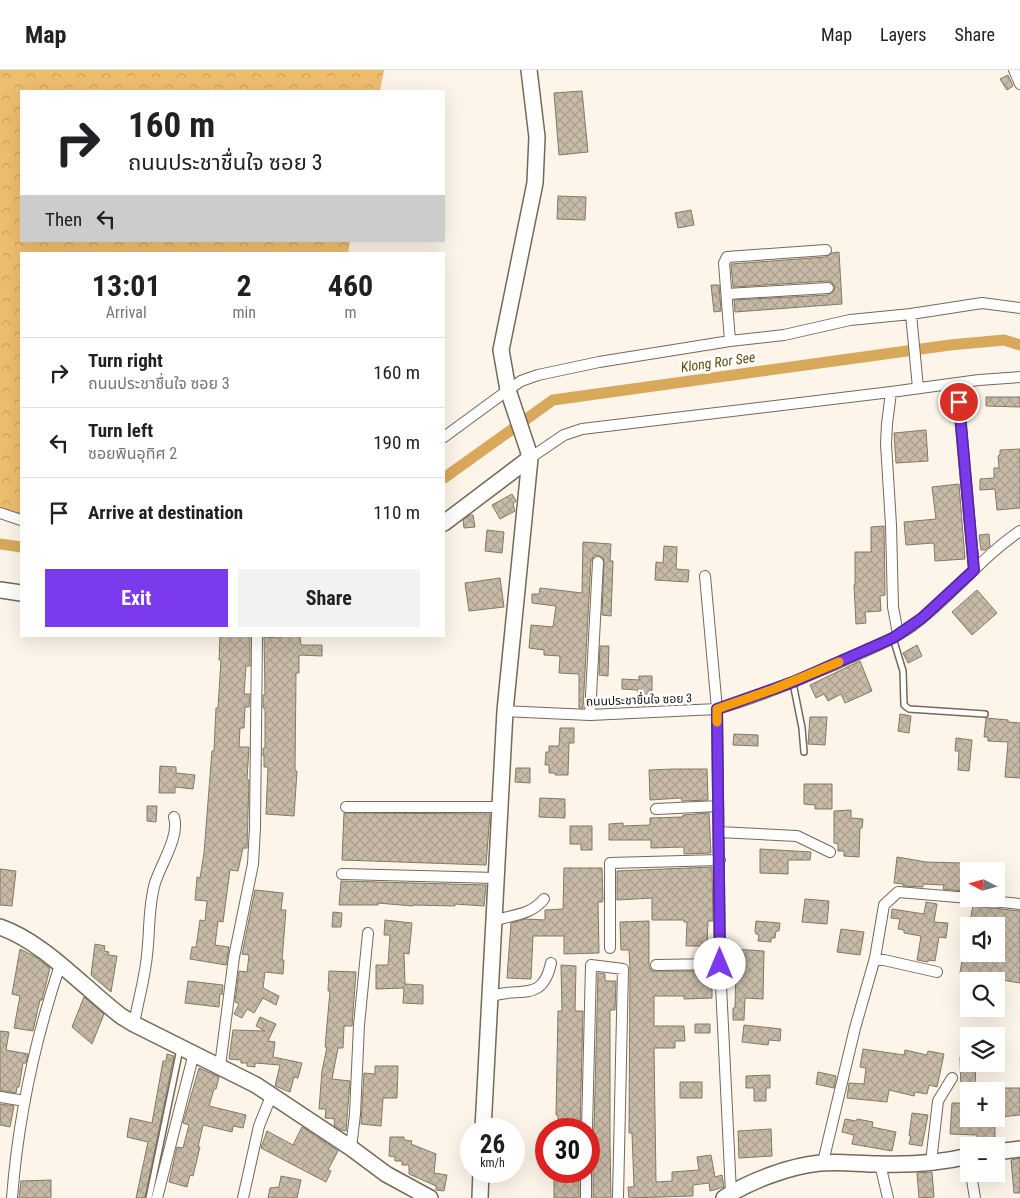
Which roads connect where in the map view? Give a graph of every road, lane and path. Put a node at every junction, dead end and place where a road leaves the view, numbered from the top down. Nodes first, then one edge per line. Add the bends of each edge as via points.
1 (529, 70) edge
2 (1014, 70) edge
3 (1020, 84) edge
4 (826, 250) dead end
5 (828, 288) dead end
6 (727, 294) junction
7 (1020, 308) edge
8 (910, 314) junction
9 (730, 342) junction
10 (1020, 377) edge
11 (957, 383) junction
12 (918, 388) junction
13 (890, 392) junction
14 (509, 394) junction
15 (445, 436) edge
16 (529, 454) junction
17 (0, 513) edge
18 (20, 520) edge
19 (445, 522) edge
20 (1020, 531) edge
21 (598, 562) dead end
22 (974, 570) junction
23 (705, 576) dead end
24 (0, 590) edge
25 (20, 593) edge
26 (896, 636) junction
27 (257, 637) edge
28 (793, 682) junction
29 (717, 709) junction
30 (505, 711) junction
31 (985, 714) dead end
32 (590, 715) junction
33 (804, 752) dead end
34 (718, 806) junction
35 (346, 807) dead end
36 (501, 807) junction
37 (656, 809) dead end
38 (174, 817) dead end
39 (719, 832) junction
40 (830, 852) dead end
41 (720, 860) junction
42 (342, 874) dead end
43 (496, 878) junction
44 (960, 898) edge
45 (544, 899) dead end
46 (1005, 902) edge
47 (1020, 904) edge
48 (494, 922) junction
49 (0, 927) edge
50 (368, 933) dead end
51 (610, 948) dead end
52 (875, 958) junction
53 (550, 963) dead end
54 (720, 964) junction
55 (60, 965) junction
56 (656, 965) dead end
57 (938, 972) dead end
58 (490, 997) junction
59 (134, 1024) junction
60 (187, 1050) junction
61 (220, 1066) junction
62 (952, 1078) dead end
63 (272, 1094) junction
64 (0, 1097) edge
65 (24, 1101) junction
66 (484, 1118) edge
67 (587, 1118) edge
68 (351, 1148) junction
69 (1020, 1149) edge
70 (1005, 1151) edge
71 (960, 1159) edge
72 (823, 1162) junction
73 (931, 1162) junction
74 (880, 1164) junction
75 (972, 1182) edge
76 (481, 1183) edge
77 (586, 1183) edge
78 (728, 1195) edge
79 (12, 1198) edge
80 (150, 1198) edge
81 (157, 1198) edge
82 (243, 1198) edge
83 (430, 1198) edge
84 (480, 1198) edge
85 (586, 1198) edge
86 (618, 1198) edge
87 (888, 1198) edge
88 (975, 1198) edge

1 - 14 street via 537,137 535,183 500,350
2 - 3 street
4 - 6 street via 728,256 724,263
5 - 6 street
6 - 9 street
7 - 8 street via 968,304
8 - 9 street via 850,320 784,335
8 - 12 street
9 - 14 street via 538,375 521,381
10 - 11 street
11 - 12 street
11 - 22 street
12 - 13 street
13 - 16 street via 582,429
13 - 26 street via 886,444
14 - 15 street
14 - 16 street
16 - 19 street
16 - 30 street
17 - 18 street
20 - 22 street, ถนนประชาชื่นใจ ซอย 3
21 - 32 street
22 - 26 street, ถนนประชาชื่นใจ ซอย 3 via 922,618
23 - 29 street
24 - 25 street
26 - 28 street, ถนนประชาชื่นใจ ซอย 3
26 - 31 lane via 903,671 904,705 909,710
27 - 61 street via 256,828
28 - 29 street, ถนนประชาชื่นใจ ซอย 3
28 - 33 lane
29 - 32 street, ถนนประชาชื่นใจ ซอย 3
29 - 34 street
30 - 32 street, ถนนประชาชื่นใจ ซอย 3
30 - 36 street
34 - 37 street
34 - 39 street
35 - 36 street
36 - 43 street
38 - 59 street via 175,831 150,903 147,957
39 - 40 street via 797,836
39 - 41 street
41 - 51 street via 610,863
41 - 54 street
42 - 43 street
43 - 48 street
44 - 52 street via 898,892 884,905
45 - 48 street via 528,912
46 - 47 street
48 - 58 street
49 - 55 street via 21,936
50 - 68 street
52 - 57 street
52 - 72 street
53 - 58 street via 544,983 535,990
54 - 56 street
54 - 78 street
55 - 59 street
55 - 65 street
58 - 66 street
59 - 60 street
60 - 61 street
60 - 80 lane
60 - 81 street
61 - 63 street
62 - 73 street via 938,1101
63 - 68 street
63 - 82 street via 262,1116
64 - 65 street
65 - 79 street
67 - 86 street via 591,965 623,969
68 - 83 street via 396,1181
69 - 70 street
71 - 73 street
72 - 74 street
72 - 78 street via 773,1174
73 - 74 street
74 - 87 street
75 - 88 street
76 - 84 street
77 - 85 street

